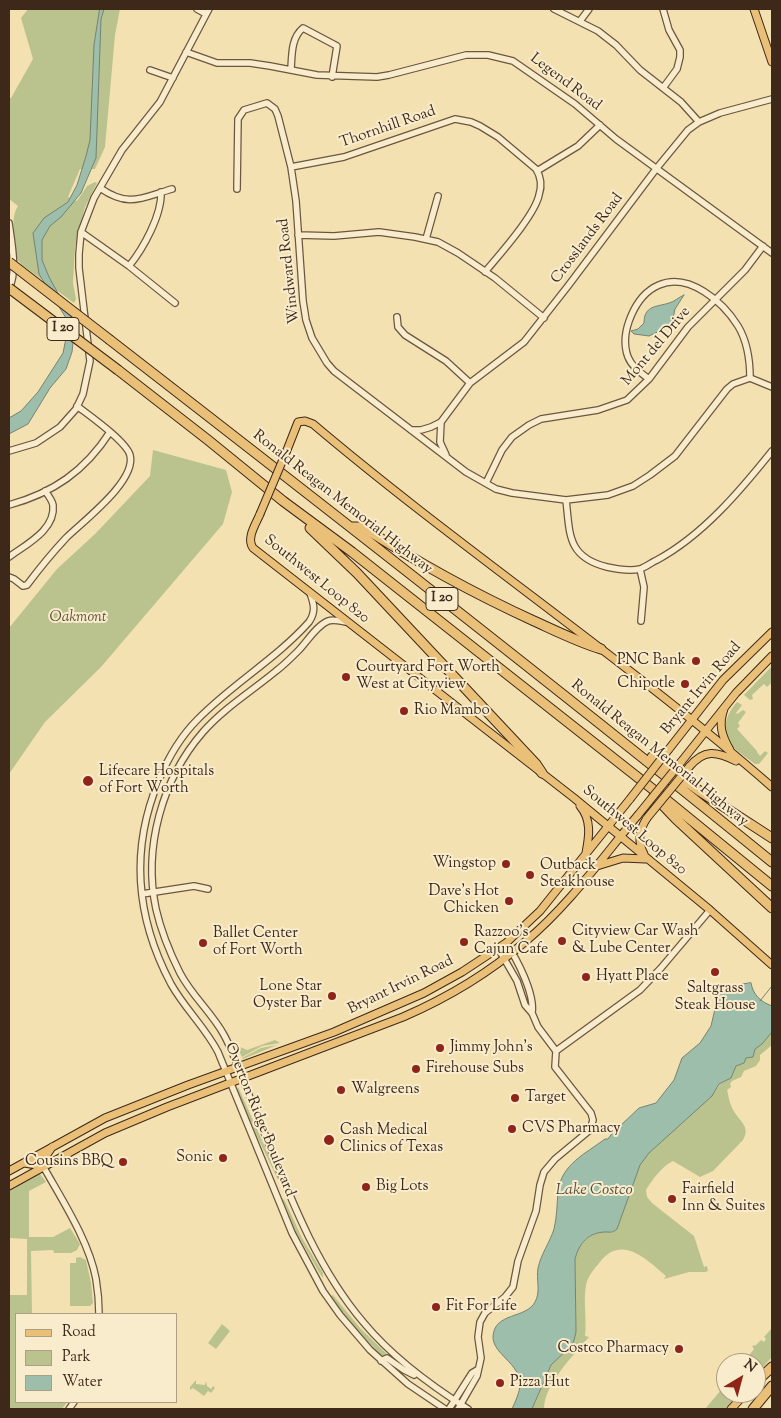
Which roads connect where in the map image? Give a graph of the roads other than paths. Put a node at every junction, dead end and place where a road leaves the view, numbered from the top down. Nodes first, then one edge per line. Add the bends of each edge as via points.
1 (197, 9) edge
2 (554, 9) edge
3 (589, 9) edge
4 (663, 9) edge
5 (754, 9) edge
6 (207, 11) edge
7 (580, 21) junction
8 (186, 52) junction
9 (772, 62) edge
10 (291, 69) junction
11 (150, 70) dead end
12 (332, 77) junction
13 (173, 78) junction
14 (663, 88) junction
15 (772, 99) edge
16 (698, 122) junction
17 (600, 125) junction
18 (291, 167) junction
19 (656, 169) junction
20 (537, 171) junction
21 (100, 188) junction
22 (172, 189) dead end
23 (237, 189) dead end
24 (161, 192) junction
25 (438, 196) dead end
26 (9, 223) edge
27 (81, 232) junction
28 (298, 235) junction
29 (426, 239) junction
30 (762, 246) junction
31 (772, 253) edge
32 (9, 262) edge
33 (128, 266) junction
34 (485, 272) junction
35 (9, 288) edge
36 (715, 300) junction
37 (175, 303) dead end
38 (397, 317) dead end
39 (544, 318) junction
40 (750, 378) junction
41 (649, 379) junction
42 (470, 383) junction
43 (772, 387) edge
44 (77, 406) junction
45 (441, 422) junction
46 (411, 430) junction
47 (110, 432) junction
48 (772, 450) edge
49 (9, 451) edge
50 (446, 456) junction
51 (486, 483) junction
52 (46, 491) junction
53 (566, 500) junction
54 (283, 501) junction
55 (9, 505) edge
56 (350, 527) junction
57 (9, 557) edge
58 (640, 569) junction
59 (9, 577) edge
60 (310, 593) junction
61 (641, 621) dead end
62 (346, 622) junction
63 (772, 632) edge
64 (601, 649) junction
65 (772, 656) edge
66 (525, 665) junction
67 (222, 698) junction
68 (726, 704) junction
69 (228, 708) junction
70 (692, 720) junction
71 (704, 731) junction
72 (733, 755) junction
73 (747, 767) junction
74 (542, 773) junction
75 (641, 781) junction
76 (772, 788) edge
77 (574, 798) junction
78 (152, 800) junction
79 (163, 804) junction
80 (608, 826) junction
81 (620, 836) junction
82 (772, 838) edge
83 (585, 855) junction
84 (647, 859) junction
85 (772, 862) edge
86 (596, 866) junction
87 (772, 886) edge
88 (208, 889) dead end
89 (153, 893) junction
90 (142, 894) junction
91 (772, 908) edge
92 (710, 910) junction
93 (506, 943) junction
94 (498, 948) junction
95 (513, 953) junction
96 (505, 958) junction
97 (772, 965) edge
98 (183, 978) junction
99 (525, 980) junction
100 (517, 981) junction
101 (172, 985) junction
102 (532, 1013) junction
103 (556, 1051) junction
104 (238, 1067) junction
105 (226, 1072) junction
106 (243, 1079) junction
107 (231, 1084) junction
108 (132, 1107) junction
109 (139, 1120) junction
110 (52, 1146) junction
111 (22, 1163) junction
112 (43, 1166) junction
113 (9, 1171) edge
114 (9, 1186) edge
115 (287, 1187) junction
116 (276, 1192) junction
117 (335, 1284) junction
118 (323, 1291) junction
119 (99, 1313) edge
120 (381, 1361) junction
121 (477, 1370) junction
122 (421, 1378) junction
123 (772, 1386) edge
124 (454, 1400) junction
125 (459, 1407) edge
126 (445, 1409) edge
127 (449, 1409) edge
128 (468, 1409) edge
129 (753, 1409) edge

1 - 6 street
2 - 7 street
3 - 7 street
4 - 14 street via 669,30 680,50 676,69
5 - 9 main road
6 - 8 street
7 - 14 street via 616,45
8 - 10 street, Legend Road via 217,63 250,63
8 - 13 street
10 - 12 street, Legend Road
10 - 12 street via 294,42 303,28 337,46
11 - 13 street
12 - 17 street, Legend Road via 377,77 466,55 488,55 520,64
13 - 21 street via 160,102 122,150
14 - 16 street via 681,102
15 - 16 street, Crosslands Road via 720,112
16 - 19 street, Crosslands Road
17 - 19 street, Legend Road
17 - 20 street via 578,146
18 - 20 street, Thornhill Road via 344,157 455,119 480,126
18 - 23 street, Windward Road via 278,116 272,106 267,103 244,110 238,124
18 - 28 street, Windward Road
19 - 30 street, Legend Road
19 - 39 street, Crosslands Road
20 - 34 street via 541,186 536,205
21 - 24 street via 125,200
21 - 27 street
22 - 24 street
24 - 33 street via 160,206 146,240
25 - 29 street
26 - 35 street via 13,258
27 - 33 street
27 - 44 street via 79,254 90,361
28 - 29 street via 379,232
28 - 46 street, Windward Road via 306,320 315,344 334,370
29 - 34 street via 458,253
30 - 31 street, Legend Road
30 - 36 street, Mont del Drive via 745,270
32 - 56 highway, Ronald Reagan Memorial Highway / I 20, bridge
33 - 37 street
34 - 39 street
35 - 54 highway, Ronald Reagan Memorial Highway / I 20, bridge
36 - 40 street via 738,327 750,361
36 - 41 street, Mont del Drive via 688,327
36 - 41 street via 696,287 671,282 649,290 638,303 627,328 626,350 633,366
38 - 42 street via 398,327 405,336 446,361
39 - 42 street, Crosslands Road via 524,342
40 - 43 street
40 - 53 street, Windward Road via 727,389 675,456 650,475 633,486 608,495
41 - 51 street, Mont del Drive via 628,400 598,410 541,419 529,425 512,437 502,450
42 - 45 street, Crosslands Road
44 - 47 street
44 - 49 street via 68,420 48,436
45 - 46 street
45 - 50 street via 440,442
46 - 50 street, Windward Road
47 - 52 street via 100,449 74,475
47 - 59 street via 130,455 129,472 106,502 68,536 27,586
48 - 58 street via 744,486 692,536
50 - 51 street, Windward Road
51 - 53 street, Windward Road via 512,493
52 - 55 street
52 - 57 street via 53,504 44,530
53 - 58 street via 572,541 582,558 614,569
54 - 74 highway via 290,512 357,573
54 - 75 highway, Ronald Reagan Memorial Highway / I 20
56 - 64 highway via 363,527 505,608
56 - 66 highway, Ronald Reagan Memorial Highway / I 20
58 - 61 street via 644,587
60 - 62 main road, Southwest Loop 820
60 - 64 main road, Southwest Loop 820, bridge via 250,544 250,537 298,422 304,421 313,424
60 - 67 street, Overton Ridge Boulevard via 314,606 309,622
62 - 69 street, Overton Ridge Boulevard via 332,620 323,624 287,662
62 - 74 main road, Southwest Loop 820
63 - 70 main road, Bryant Irvin Road via 730,673
64 - 70 main road, Southwest Loop 820
65 - 68 main road, Bryant Irvin Road
66 - 82 highway via 535,666 644,751
66 - 85 highway, Ronald Reagan Memorial Highway / I 20
67 - 69 street
67 - 78 street, Overton Ridge Boulevard via 180,740 163,770
68 - 71 main road, Bryant Irvin Road
68 - 72 main road via 721,730
69 - 79 street, Overton Ridge Boulevard via 195,742 180,765
70 - 71 main road, Southwest Loop 820
70 - 80 main road, Bryant Irvin Road, bridge
71 - 72 main road, Southwest Loop 820
71 - 81 main road, Bryant Irvin Road, bridge
72 - 73 main road, Southwest Loop 820
73 - 76 main road, Southwest Loop 820
73 - 84 main road, bridge via 714,753 697,758 640,831 642,851
74 - 77 main road, Southwest Loop 820
75 - 87 highway, Ronald Reagan Memorial Highway / I 20
75 - 91 highway via 664,807
77 - 80 main road, Southwest Loop 820
77 - 83 main road via 588,820
78 - 79 street
78 - 90 street, Overton Ridge Boulevard via 142,838
79 - 89 street, Overton Ridge Boulevard via 154,844
80 - 81 main road, Southwest Loop 820
80 - 83 main road, Bryant Irvin Road
81 - 84 main road, Southwest Loop 820
81 - 86 main road, Bryant Irvin Road
83 - 93 main road, Bryant Irvin Road via 540,911
84 - 86 main road via 621,858
84 - 92 main road, Southwest Loop 820
86 - 95 main road, Bryant Irvin Road via 548,921
88 - 89 street via 194,886
89 - 90 street
89 - 98 street, Overton Ridge Boulevard via 163,933
90 - 101 street, Overton Ridge Boulevard via 148,928
92 - 97 main road, Southwest Loop 820
92 - 103 street via 640,990
93 - 94 main road, Bryant Irvin Road
93 - 95 street
94 - 96 street
94 - 104 main road, Bryant Irvin Road via 425,993 334,1032
95 - 96 main road, Bryant Irvin Road
95 - 99 street
96 - 100 street
96 - 106 main road, Bryant Irvin Road via 431,1005
98 - 101 street
98 - 104 street, Overton Ridge Boulevard via 218,1023
99 - 100 street
99 - 102 street via 533,1005
100 - 102 street via 523,1002
101 - 105 street, Overton Ridge Boulevard via 212,1041
102 - 103 street
103 - 121 street via 555,1067 593,1120 590,1130 544,1172 513,1287 485,1313 480,1322 481,1358
104 - 105 main road, Bryant Irvin Road
104 - 106 street, Overton Ridge Boulevard
105 - 107 street, Overton Ridge Boulevard
105 - 108 main road, Bryant Irvin Road
106 - 107 main road, Bryant Irvin Road
106 - 115 street, Overton Ridge Boulevard
107 - 109 main road, Bryant Irvin Road
107 - 116 street, Overton Ridge Boulevard
108 - 109 main road
108 - 110 main road, Bryant Irvin Road
109 - 112 main road, Bryant Irvin Road via 105,1133
110 - 111 main road, Bryant Irvin Road
110 - 112 main road
111 - 112 main road
111 - 113 main road, Bryant Irvin Road
112 - 114 main road, Bryant Irvin Road
112 - 119 street via 87,1251 96,1278
115 - 116 street
115 - 117 street, Overton Ridge Boulevard via 310,1240
116 - 118 street, Overton Ridge Boulevard via 297,1244
117 - 118 street
117 - 122 street, Overton Ridge Boulevard via 371,1332
118 - 120 street, Overton Ridge Boulevard
120 - 122 street via 387,1358
120 - 126 street, Overton Ridge Boulevard
121 - 124 street
121 - 125 street via 477,1376
122 - 124 street, Overton Ridge Boulevard
123 - 129 highway
124 - 125 street, Overton Ridge Boulevard
124 - 127 street
125 - 128 street, Overton Ridge Boulevard

